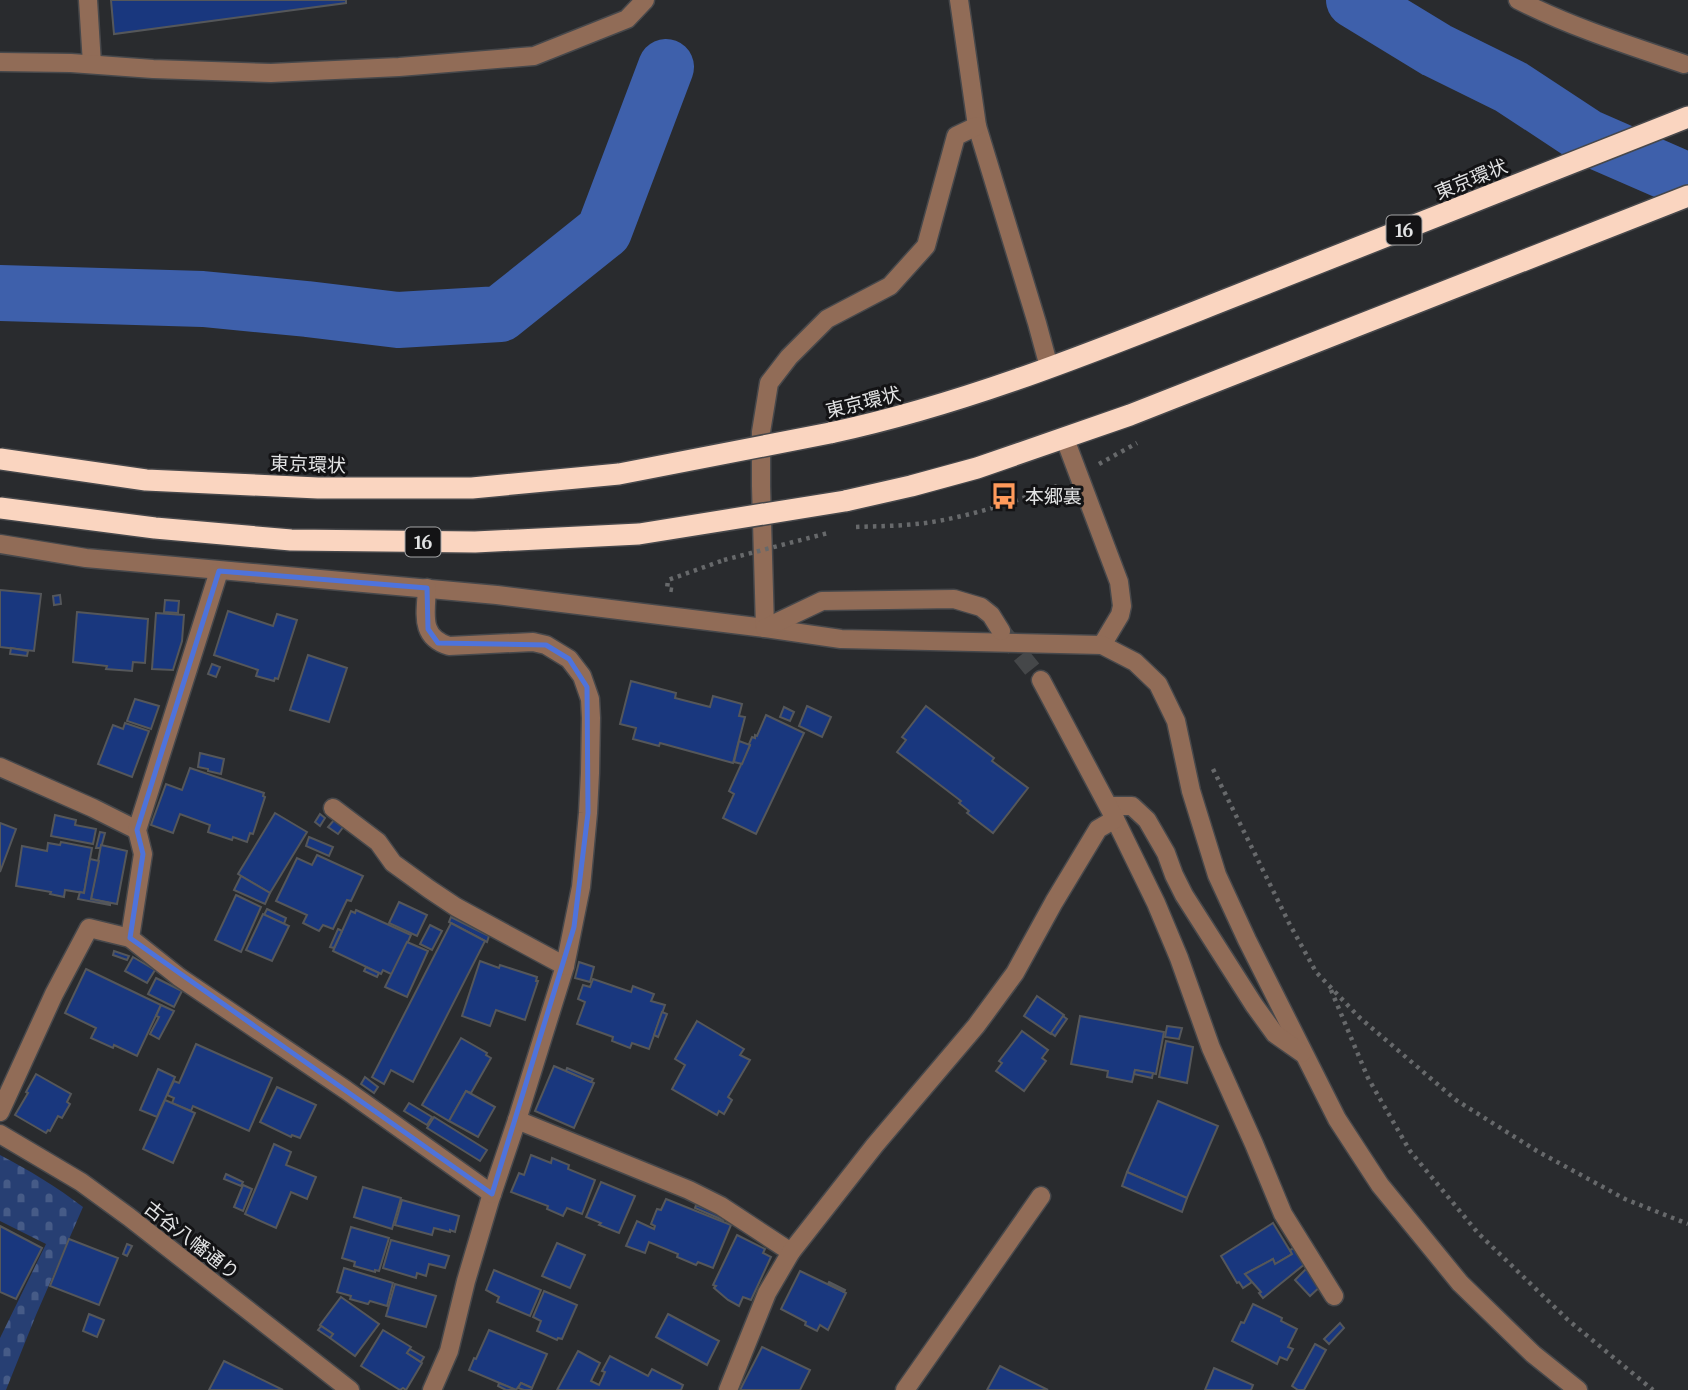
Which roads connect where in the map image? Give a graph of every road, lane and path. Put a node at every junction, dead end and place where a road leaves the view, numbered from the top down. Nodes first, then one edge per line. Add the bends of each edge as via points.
1 (88, 0) edge
2 (645, 0) edge
3 (959, 0) edge
4 (1518, 0) edge
5 (1542, 5) edge
6 (0, 62) edge
7 (92, 64) junction
8 (1684, 64) dead end
9 (1688, 117) edge
10 (977, 126) junction
11 (1688, 195) edge
12 (1049, 368) junction
13 (1065, 439) junction
14 (1136, 443) dead end
15 (0, 459) edge
16 (1097, 466) dead end
17 (1057, 486) dead end
18 (0, 508) edge
19 (848, 528) dead end
20 (835, 531) dead end
21 (0, 544) edge
22 (219, 571) junction
23 (426, 588) junction
24 (680, 592) dead end
25 (765, 628) junction
26 (1001, 631) tunnel mouth
27 (1102, 645) junction
28 (1041, 680) tunnel mouth
29 (1212, 765) dead end
30 (0, 767) edge
31 (333, 808) dead end
32 (1112, 812) junction
33 (137, 831) junction
34 (130, 938) junction
35 (565, 966) junction
36 (1330, 986) junction
37 (1304, 1055) junction
38 (0, 1112) edge
39 (517, 1120) junction
40 (0, 1134) edge
41 (492, 1194) junction
42 (1041, 1196) dead end
43 (1688, 1224) edge
44 (792, 1252) junction
45 (1334, 1296) dead end
46 (350, 1390) edge
47 (432, 1390) edge
48 (728, 1390) edge
49 (905, 1390) edge
50 (1578, 1390) edge
51 (1653, 1390) edge

1 - 7 street
2 - 7 street via 627,19 534,55 271,73
3 - 10 street
4 - 5 street
5 - 8 street via 1607,38
6 - 7 street
9 - 12 highway, 東京環状 / 16
10 - 12 street
10 - 25 street via 956,136 926,246 890,285 827,318 769,383 761,432
11 - 13 highway, 16
12 - 15 highway, 東京環状 / 16, bridge via 935,407 831,433 619,474 472,488 318,488 146,480
13 - 18 highway, 16, bridge via 911,486 639,534 475,542 291,540
13 - 27 street via 1119,583 1120,615
14 - 16 path
17 - 19 path via 979,512 931,522
20 - 24 path, bridge via 723,560 668,580 667,589
21 - 22 street
22 - 23 street
22 - 33 street
23 - 25 street
23 - 35 street via 426,621 438,643 520,641 546,645 569,659 587,687 591,718 589,813 581,887
25 - 26 street via 822,601 954,599 981,607
25 - 27 street via 841,639
27 - 37 street via 1135,662 1158,684 1170,708 1217,875
28 - 32 street
29 - 36 path via 1296,936 1316,972
30 - 33 street
31 - 35 street via 429,889
32 - 37 street via 1132,806 1147,820 1184,895 1254,1005 1276,1034
32 - 44 street via 1015,973
32 - 45 street via 1156,903 1211,1048 1283,1214
33 - 34 street via 143,854
34 - 38 street via 89,928
34 - 41 street via 179,977
35 - 39 street
36 - 43 path via 1359,1017 1456,1100 1625,1199
36 - 51 path via 1368,1079 1410,1151 1479,1233 1568,1320
37 - 50 street via 1337,1119 1380,1185 1461,1283 1533,1354
39 - 41 street
39 - 44 street via 689,1190
40 - 46 street, 古谷八幡通り via 91,1189
41 - 47 street via 449,1351
42 - 49 street
44 - 48 street via 767,1293

